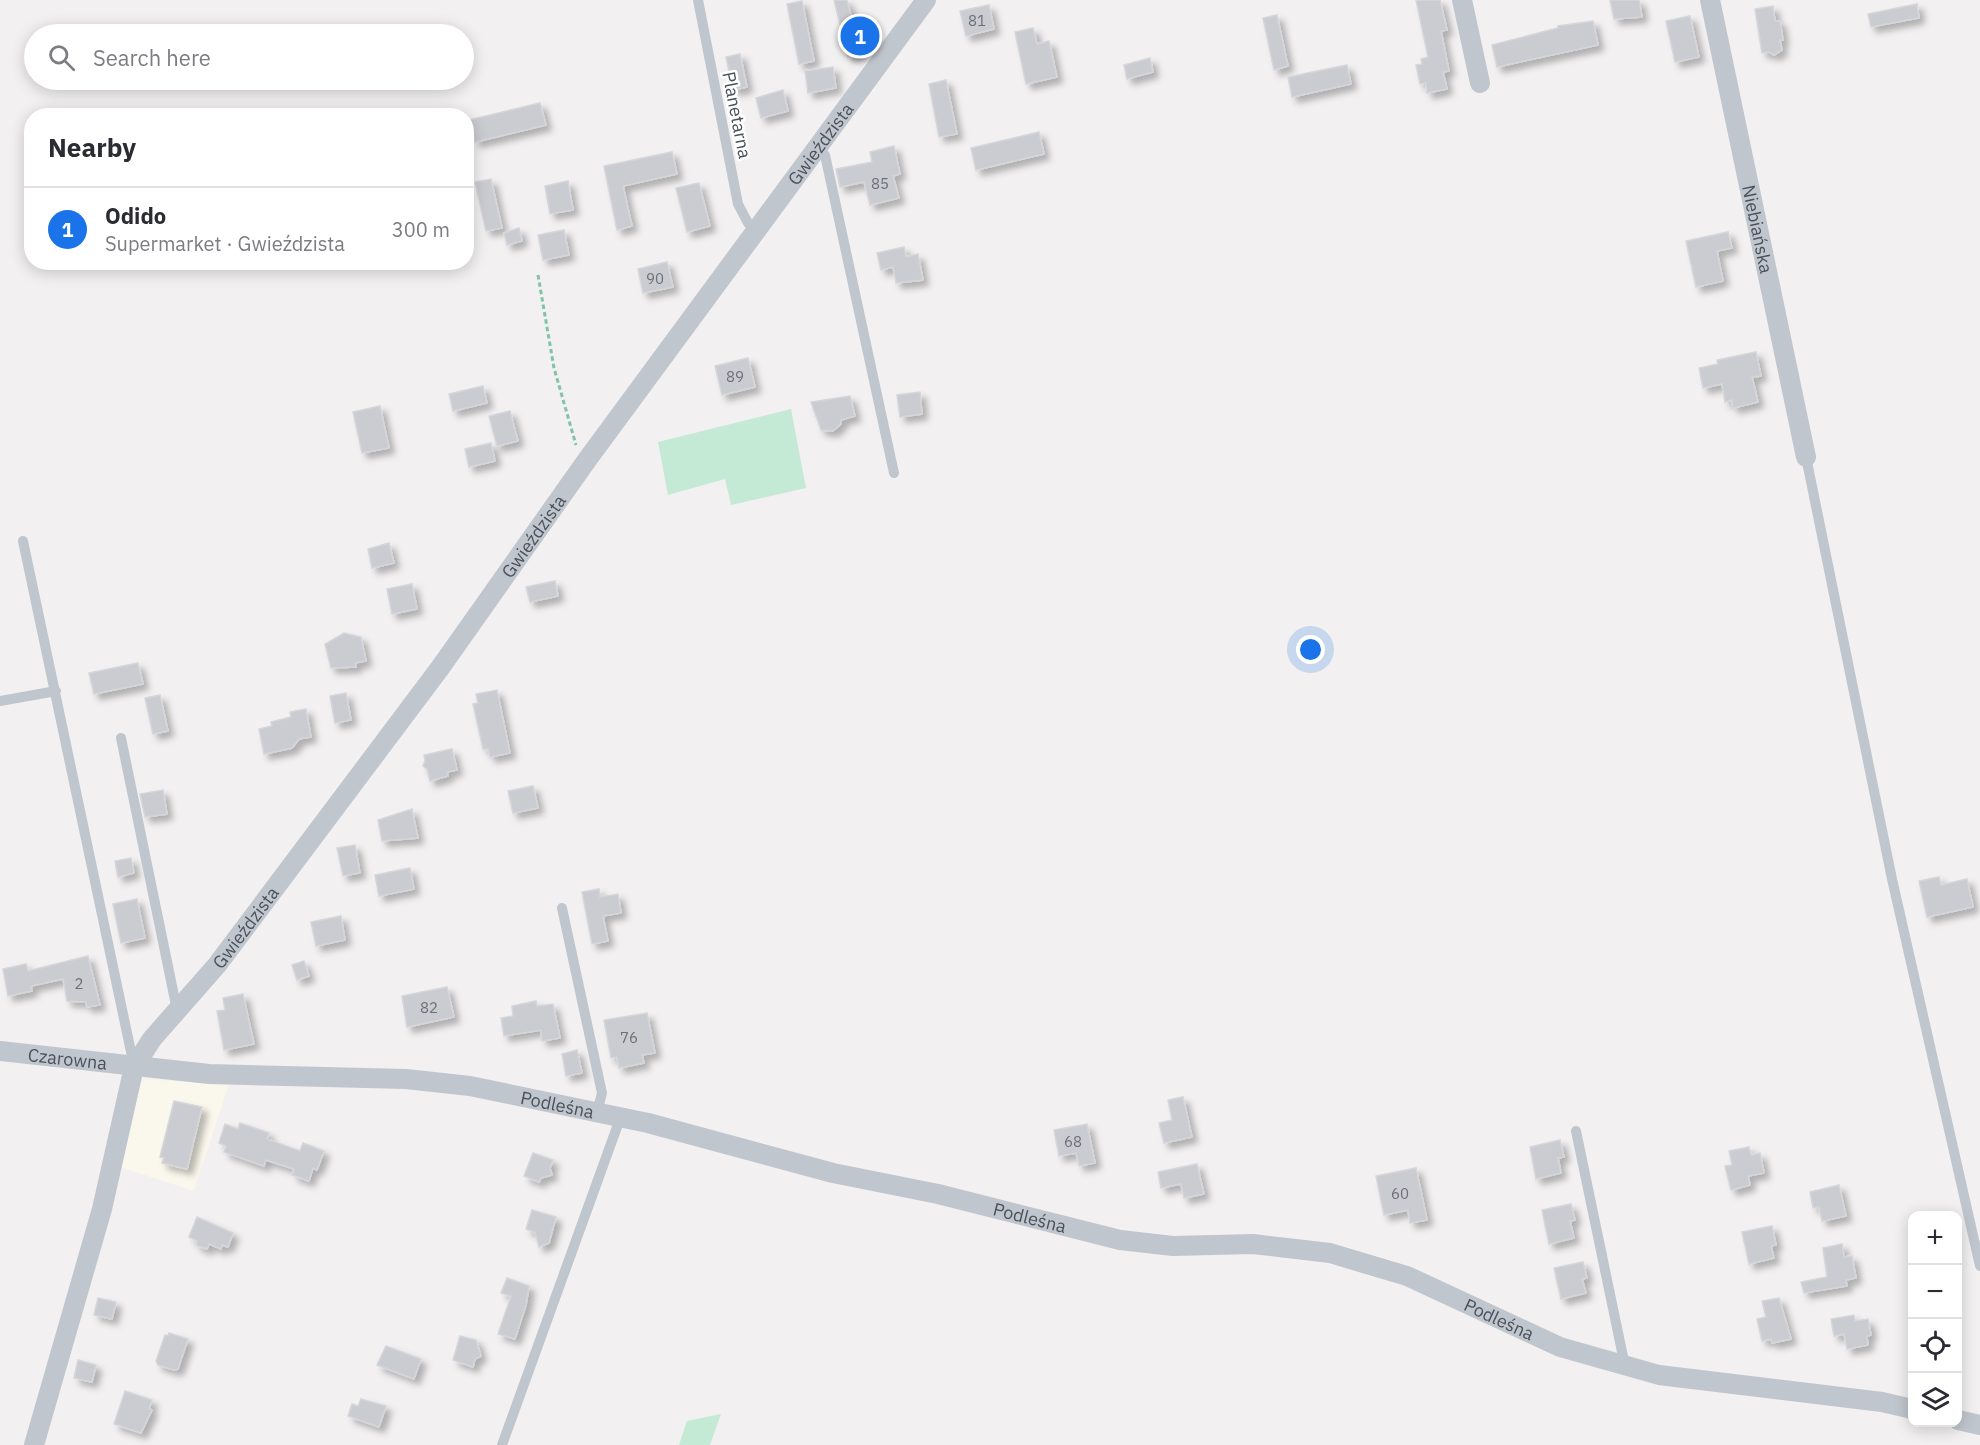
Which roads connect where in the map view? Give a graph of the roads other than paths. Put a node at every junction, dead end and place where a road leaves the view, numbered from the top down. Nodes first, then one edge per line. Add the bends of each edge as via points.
1 (698, 0) edge
2 (926, 0) edge
3 (1462, 0) edge
4 (1710, 0) edge
5 (1480, 83) dead end
6 (818, 149) junction
7 (757, 231) junction
8 (1806, 457) joint
9 (894, 473) dead end
10 (23, 541) dead end
11 (57, 691) junction
12 (0, 701) edge
13 (121, 738) dead end
14 (562, 908) dead end
15 (177, 1010) junction
16 (0, 1051) edge
17 (134, 1067) junction
18 (597, 1112) junction
19 (621, 1116) junction
20 (1576, 1131) dead end
21 (1980, 1266) edge
22 (1625, 1366) junction
23 (1908, 1408) edge
24 (1962, 1421) edge
25 (1980, 1425) edge
26 (34, 1445) edge
27 (502, 1445) edge

1 - 7 lane, Planetarna via 738,204
2 - 6 street, Gwieździsta
3 - 5 street
4 - 8 street, Niebiańska
6 - 7 street, Gwieździsta
6 - 9 lane via 825,155
7 - 15 street, Gwieździsta via 587,460 440,668 217,965
8 - 21 lane via 1892,879
10 - 11 lane
11 - 12 lane
11 - 17 lane
13 - 15 lane
14 - 18 lane via 602,1093
15 - 17 street, Gwieździsta
16 - 17 street, Czarowna
17 - 18 street, Podleśna via 259,1077 406,1079 470,1086
17 - 26 street via 102,1209
18 - 19 street, Podleśna
19 - 22 street, Podleśna via 833,1173 938,1194 1120,1240 1173,1246 1253,1244 1330,1253 1407,1276 1560,1347
19 - 27 lane
20 - 22 lane
22 - 23 street, Podleśna via 1659,1375
24 - 25 street

